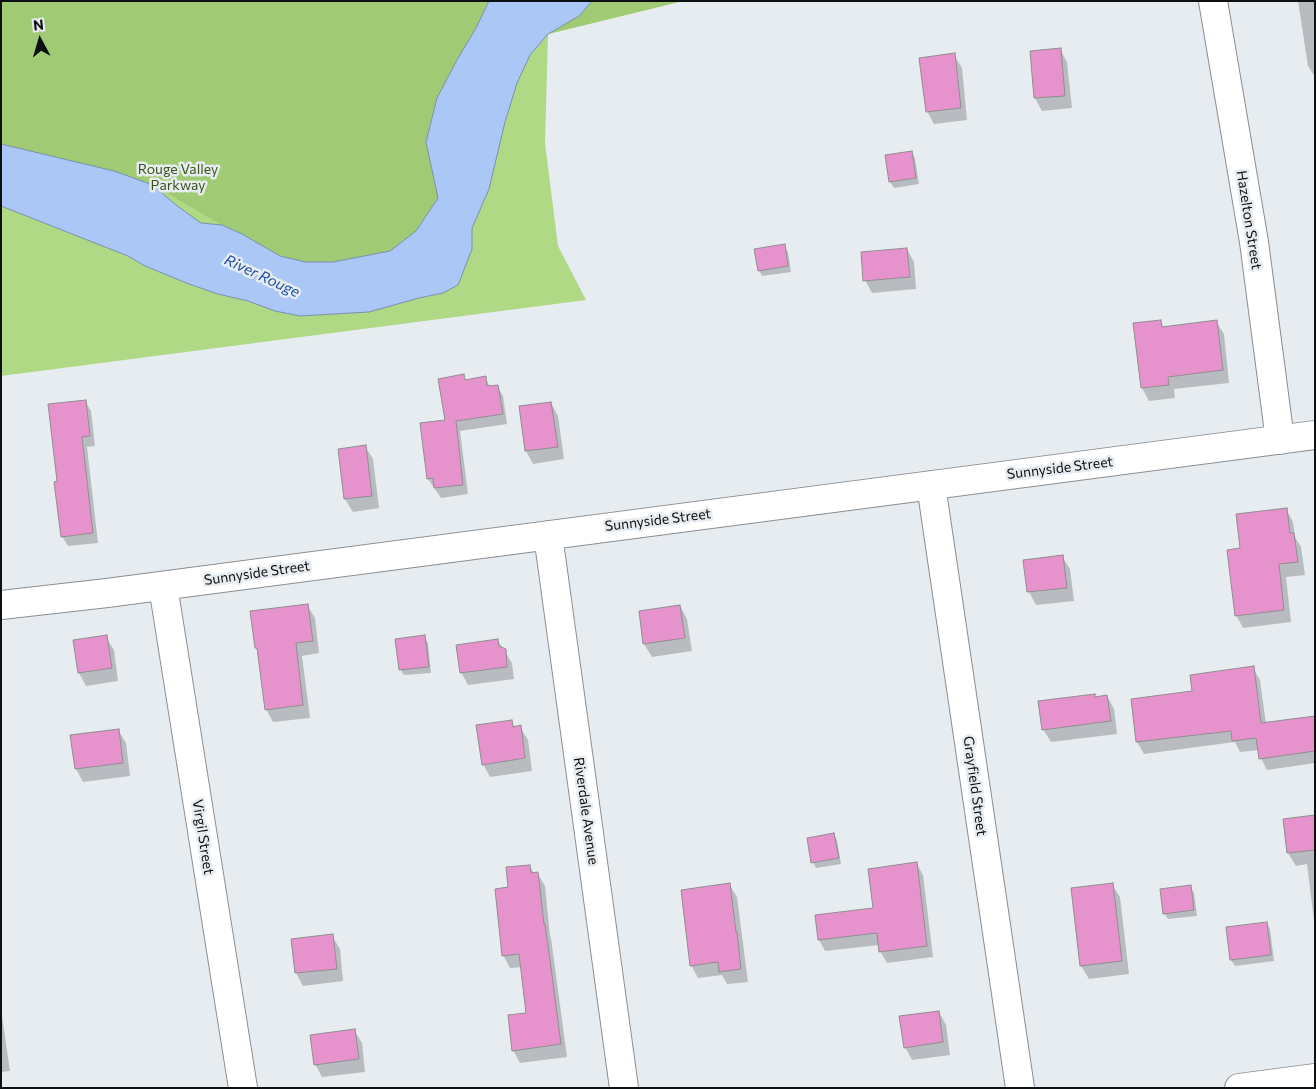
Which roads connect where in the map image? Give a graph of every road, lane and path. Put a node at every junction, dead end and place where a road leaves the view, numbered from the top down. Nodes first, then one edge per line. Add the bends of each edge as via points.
1 (1213, 1) edge
2 (1315, 435) edge
3 (1280, 440) junction
4 (931, 485) junction
5 (548, 535) junction
6 (163, 586) junction
7 (1, 605) edge
8 (1315, 1078) edge
9 (243, 1088) edge
10 (624, 1088) edge
11 (1020, 1088) edge
12 (1239, 1088) edge

1 - 3 street, Hazelton Street via 1254,242
2 - 3 street, Sunnyside Street
3 - 4 street, Sunnyside Street
4 - 5 street, Sunnyside Street
4 - 11 street, Grayfield Street
5 - 6 street, Sunnyside Street
5 - 10 street, Riverdale Avenue
6 - 7 street, Sunnyside Street
6 - 9 street, Virgil Street
8 - 12 street

